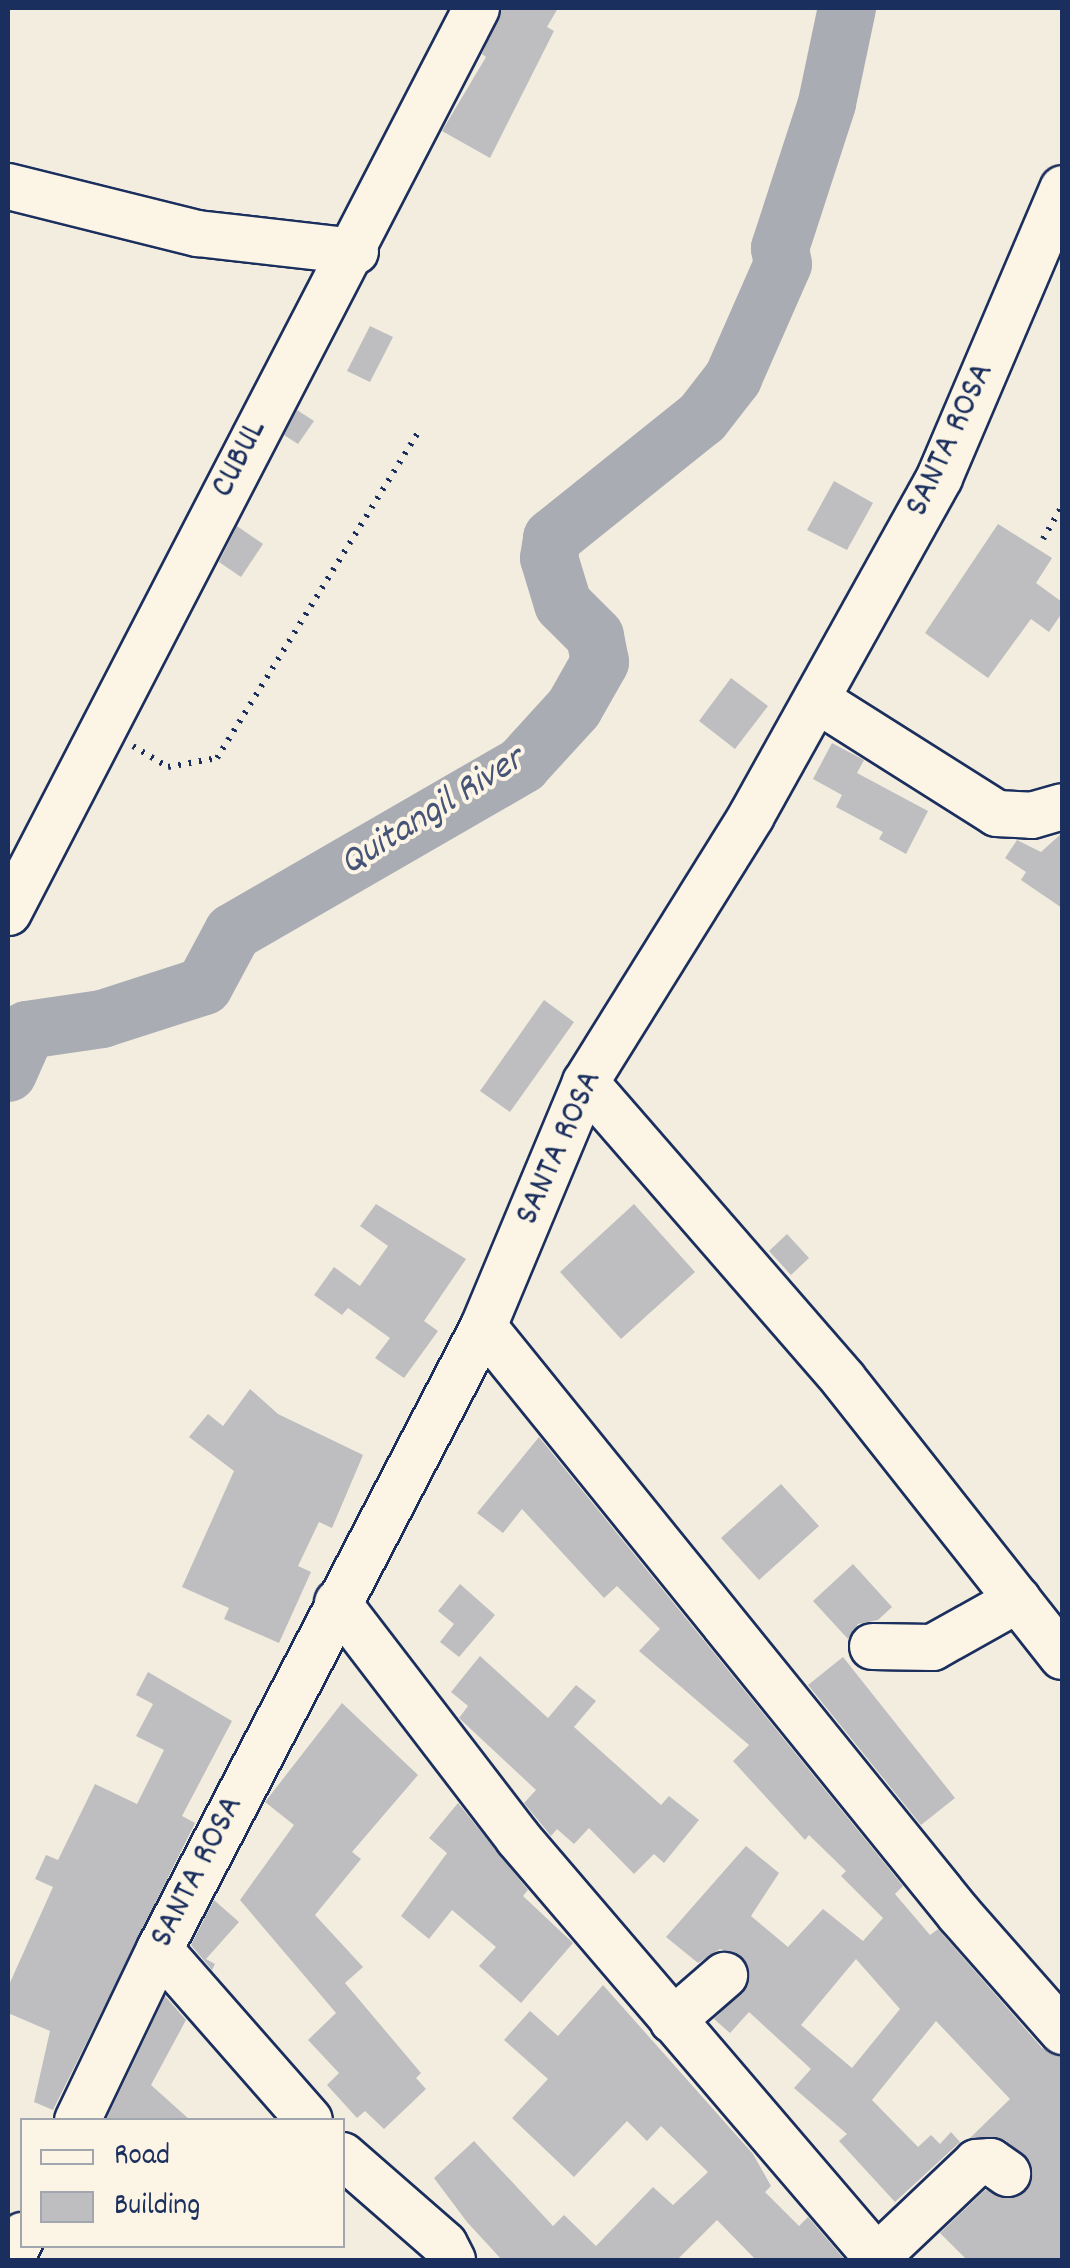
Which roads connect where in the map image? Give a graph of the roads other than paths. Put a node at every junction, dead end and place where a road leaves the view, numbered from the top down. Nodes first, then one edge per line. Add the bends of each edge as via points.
1 (476, 8) edge
2 (8, 186) edge
3 (1062, 188) edge
4 (356, 251) junction
5 (816, 699) junction
6 (1062, 806) edge
7 (8, 912) edge
8 (585, 1082) junction
9 (482, 1326) junction
10 (1018, 1599) junction
11 (336, 1602) junction
12 (872, 1646) dead end
13 (1062, 1656) edge
14 (159, 1949) junction
15 (724, 1975) dead end
16 (672, 2020) junction
17 (1062, 2031) edge
18 (78, 2118) edge
19 (306, 2118) edge
20 (345, 2158) edge
21 (1007, 2173) dead end
22 (877, 2259) edge
23 (452, 2260) edge

1 - 4 street, CUBUL
2 - 4 street via 197,233
3 - 5 street, SANTA ROSA via 939,477
4 - 7 street, CUBUL via 314,316
5 - 6 street via 996,812 1031,815
5 - 8 street, SANTA ROSA
8 - 9 street, SANTA ROSA
8 - 10 street via 843,1380
9 - 11 street, SANTA ROSA
9 - 17 street via 958,1914
10 - 12 street via 932,1647
10 - 13 street
11 - 14 street, SANTA ROSA
11 - 16 street via 517,1837
14 - 18 street, SANTA ROSA
14 - 19 street
15 - 16 street
16 - 22 street
20 - 23 street via 444,2244
21 - 22 street via 990,2161 976,2162

